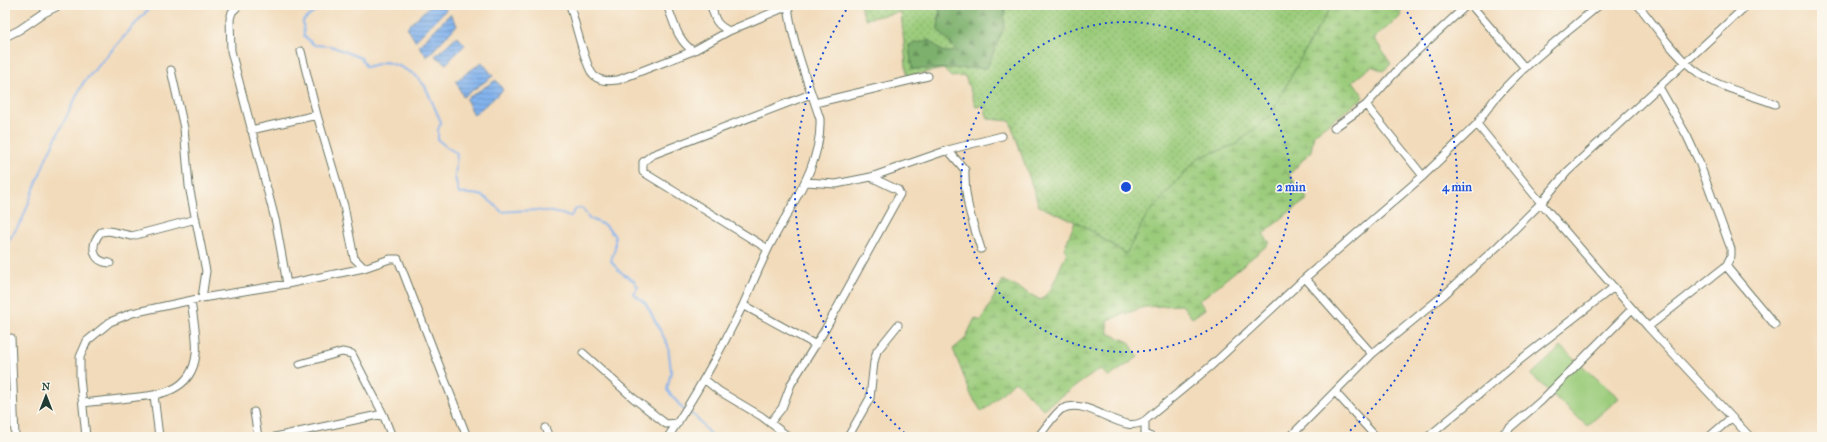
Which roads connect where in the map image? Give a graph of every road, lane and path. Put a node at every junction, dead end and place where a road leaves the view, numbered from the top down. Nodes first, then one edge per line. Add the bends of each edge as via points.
1 (60, 5) edge
2 (239, 5) edge
3 (570, 5) edge
4 (667, 5) edge
5 (711, 5) edge
6 (788, 5) edge
7 (1467, 5) edge
8 (1471, 5) edge
9 (1599, 5) edge
10 (1638, 5) edge
11 (1747, 5) edge
12 (729, 31) junction
13 (5, 37) edge
14 (301, 51) dead end
15 (693, 51) junction
16 (1685, 62) junction
17 (1526, 68) junction
18 (171, 70) dead end
19 (928, 76) dead end
20 (1659, 87) junction
21 (811, 94) junction
22 (815, 103) junction
23 (1775, 104) dead end
24 (1366, 105) junction
25 (317, 115) junction
26 (1477, 124) junction
27 (1334, 128) dead end
28 (251, 130) junction
29 (1002, 136) dead end
30 (948, 150) junction
31 (1423, 176) junction
32 (872, 177) junction
33 (806, 182) junction
34 (1541, 203) junction
35 (196, 219) junction
36 (768, 249) junction
37 (981, 249) dead end
38 (354, 258) junction
39 (110, 263) dead end
40 (1726, 266) junction
41 (364, 268) junction
42 (349, 271) junction
43 (1305, 278) junction
44 (287, 284) junction
45 (1614, 287) junction
46 (202, 298) junction
47 (191, 301) junction
48 (743, 305) junction
49 (1632, 308) junction
50 (898, 325) dead end
51 (1775, 325) dead end
52 (1648, 327) junction
53 (11, 338) dead end
54 (816, 345) junction
55 (583, 353) dead end
56 (1372, 354) junction
57 (300, 364) dead end
58 (704, 379) junction
59 (1335, 392) junction
60 (154, 395) junction
61 (83, 403) junction
62 (254, 412) dead end
63 (383, 414) junction
64 (1731, 418) junction
65 (770, 422) junction
66 (678, 423) junction
67 (1145, 424) junction
68 (545, 428) dead end
69 (1136, 428) junction
70 (1148, 435) edge
71 (15, 437) edge
72 (86, 437) edge
73 (159, 437) edge
74 (258, 437) edge
75 (275, 437) edge
76 (392, 437) edge
77 (467, 437) edge
78 (549, 437) edge
79 (668, 437) edge
80 (789, 437) edge
81 (848, 437) edge
82 (1038, 437) edge
83 (1290, 437) edge
84 (1376, 437) edge
85 (1428, 437) edge
86 (1499, 437) edge
87 (1709, 437) edge
88 (1750, 437) edge

1 - 13 street
2 - 28 street via 232,12 230,19 231,51
3 - 15 street via 593,75 606,82 618,80
4 - 15 street via 676,31 684,45
5 - 12 street via 715,20
6 - 12 street
6 - 21 street via 789,20
7 - 24 street via 1402,65
8 - 17 street
9 - 17 street
10 - 16 street
11 - 16 street
12 - 15 street
14 - 25 street
16 - 20 street
16 - 23 street via 1701,75 1717,83
17 - 26 street via 1497,95
18 - 35 street via 184,128 189,186
19 - 22 street
20 - 34 street via 1567,172
20 - 40 street via 1699,162 1731,249
21 - 22 street
21 - 36 street via 652,155 643,162 643,172
22 - 33 street via 821,132
24 - 27 street
24 - 31 street
25 - 28 street
25 - 38 street via 344,206
26 - 31 street
26 - 34 street
28 - 44 street via 276,223
29 - 30 street
30 - 32 street
30 - 37 street via 965,170 967,207
31 - 43 street
32 - 33 street via 836,184
32 - 54 street via 898,190 900,194
33 - 36 street
34 - 45 street
34 - 56 street via 1445,294
35 - 39 street via 132,236 110,231 101,232 96,237 94,245 95,256 102,263
35 - 46 street via 206,271
36 - 48 street
38 - 41 street
38 - 42 street
40 - 51 street
40 - 52 street
41 - 42 street
41 - 77 street via 390,260 398,259 400,262
42 - 44 street
43 - 56 street
43 - 67 street via 1212,365 1149,417
44 - 46 street
45 - 49 street
45 - 85 street via 1520,360
46 - 47 street
47 - 60 street via 196,353 191,370 181,384 167,393
47 - 61 street via 132,313 110,322 87,341 80,357
48 - 54 street
48 - 58 street
49 - 52 street
49 - 86 street via 1541,401
50 - 81 street via 877,351 870,398
52 - 64 street
53 - 71 street
54 - 65 street via 791,384 782,408
55 - 66 street via 666,424
56 - 59 street
57 - 63 street via 342,352 352,354
58 - 65 street
58 - 66 street
59 - 83 street
59 - 84 street
60 - 61 street
60 - 73 street
61 - 72 street
62 - 74 street
63 - 75 street
63 - 76 street
64 - 87 street
64 - 88 street
65 - 80 street
66 - 79 street
67 - 69 street
67 - 70 street
68 - 78 street
69 - 70 street
69 - 82 street via 1112,425 1094,412 1068,408 1061,410

